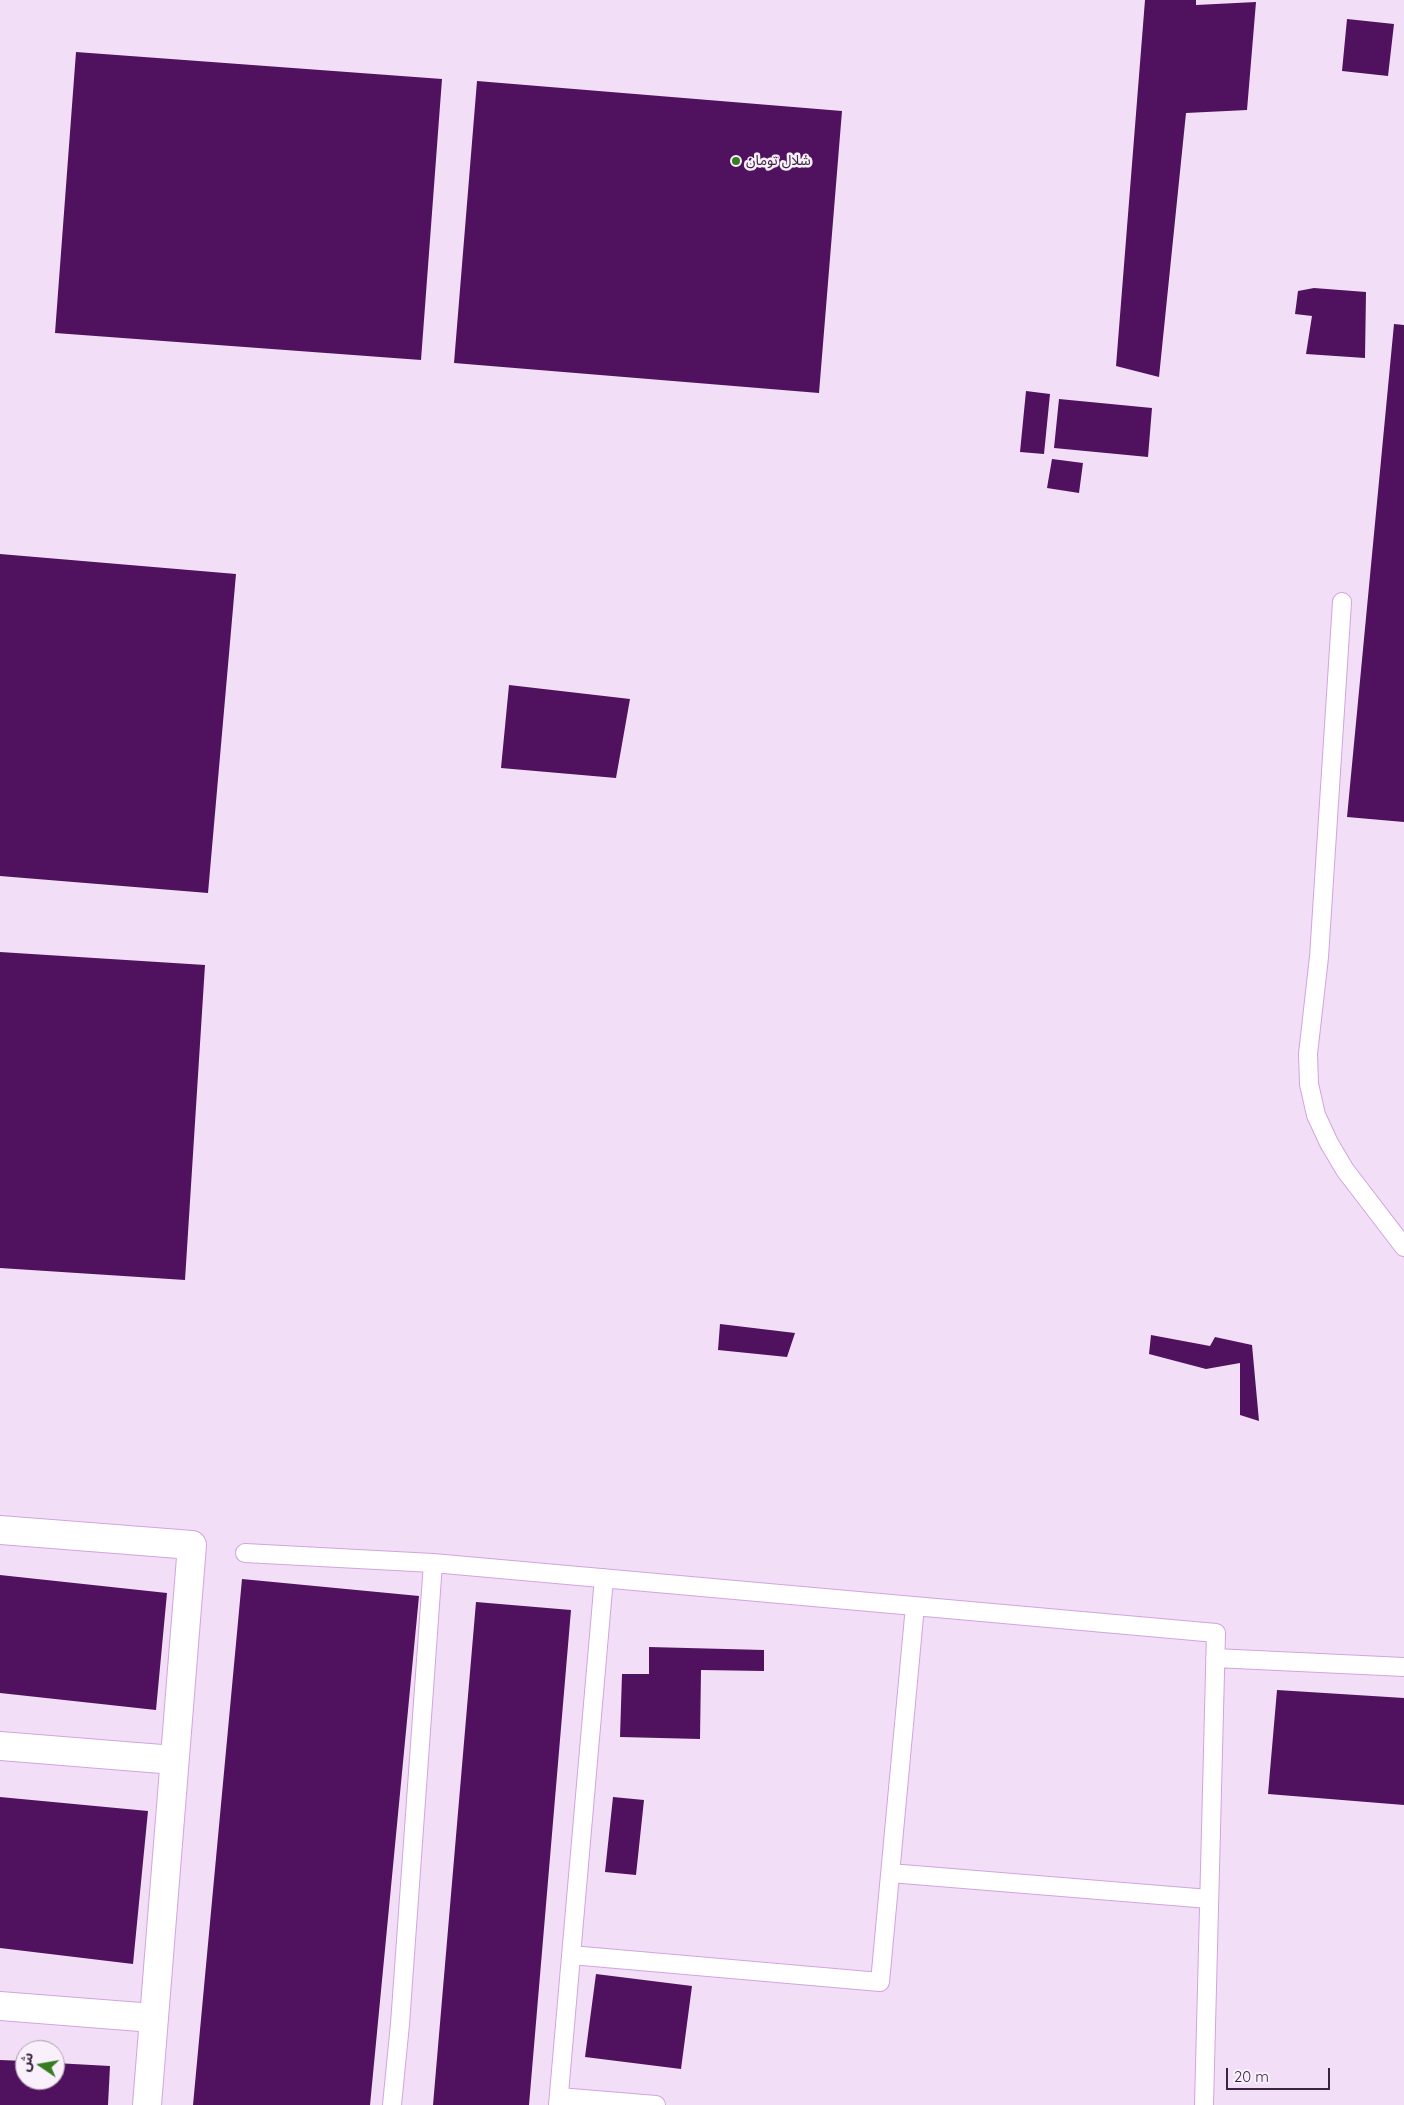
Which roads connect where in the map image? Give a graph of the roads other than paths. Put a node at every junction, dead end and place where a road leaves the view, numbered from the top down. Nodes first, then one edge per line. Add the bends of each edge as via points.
1 (1342, 602) dead end
2 (1404, 1247) edge
3 (0, 1530) edge
4 (245, 1553) dead end
5 (433, 1563) junction
6 (604, 1578) junction
7 (914, 1606) junction
8 (1214, 1658) junction
9 (1404, 1667) edge
10 (0, 1746) edge
11 (174, 1760) junction
12 (890, 1873) junction
13 (1209, 1899) junction
14 (571, 1955) junction
15 (0, 2006) edge
16 (153, 2018) junction
17 (558, 2101) edge
18 (147, 2105) edge
19 (392, 2105) edge
20 (656, 2105) edge
21 (1204, 2105) edge

1 - 2 lane via 1319,957 1308,1054 1309,1084 1316,1115 1329,1143 1345,1170
3 - 11 street via 192,1545
4 - 5 lane
5 - 6 lane
5 - 19 lane
6 - 7 lane
6 - 14 lane
7 - 8 lane via 1216,1633
7 - 12 lane
8 - 9 lane
8 - 13 lane
10 - 11 street
11 - 16 street
12 - 13 lane
12 - 14 lane via 880,1982
13 - 21 lane
14 - 17 lane
15 - 16 street
16 - 18 street
17 - 20 lane

